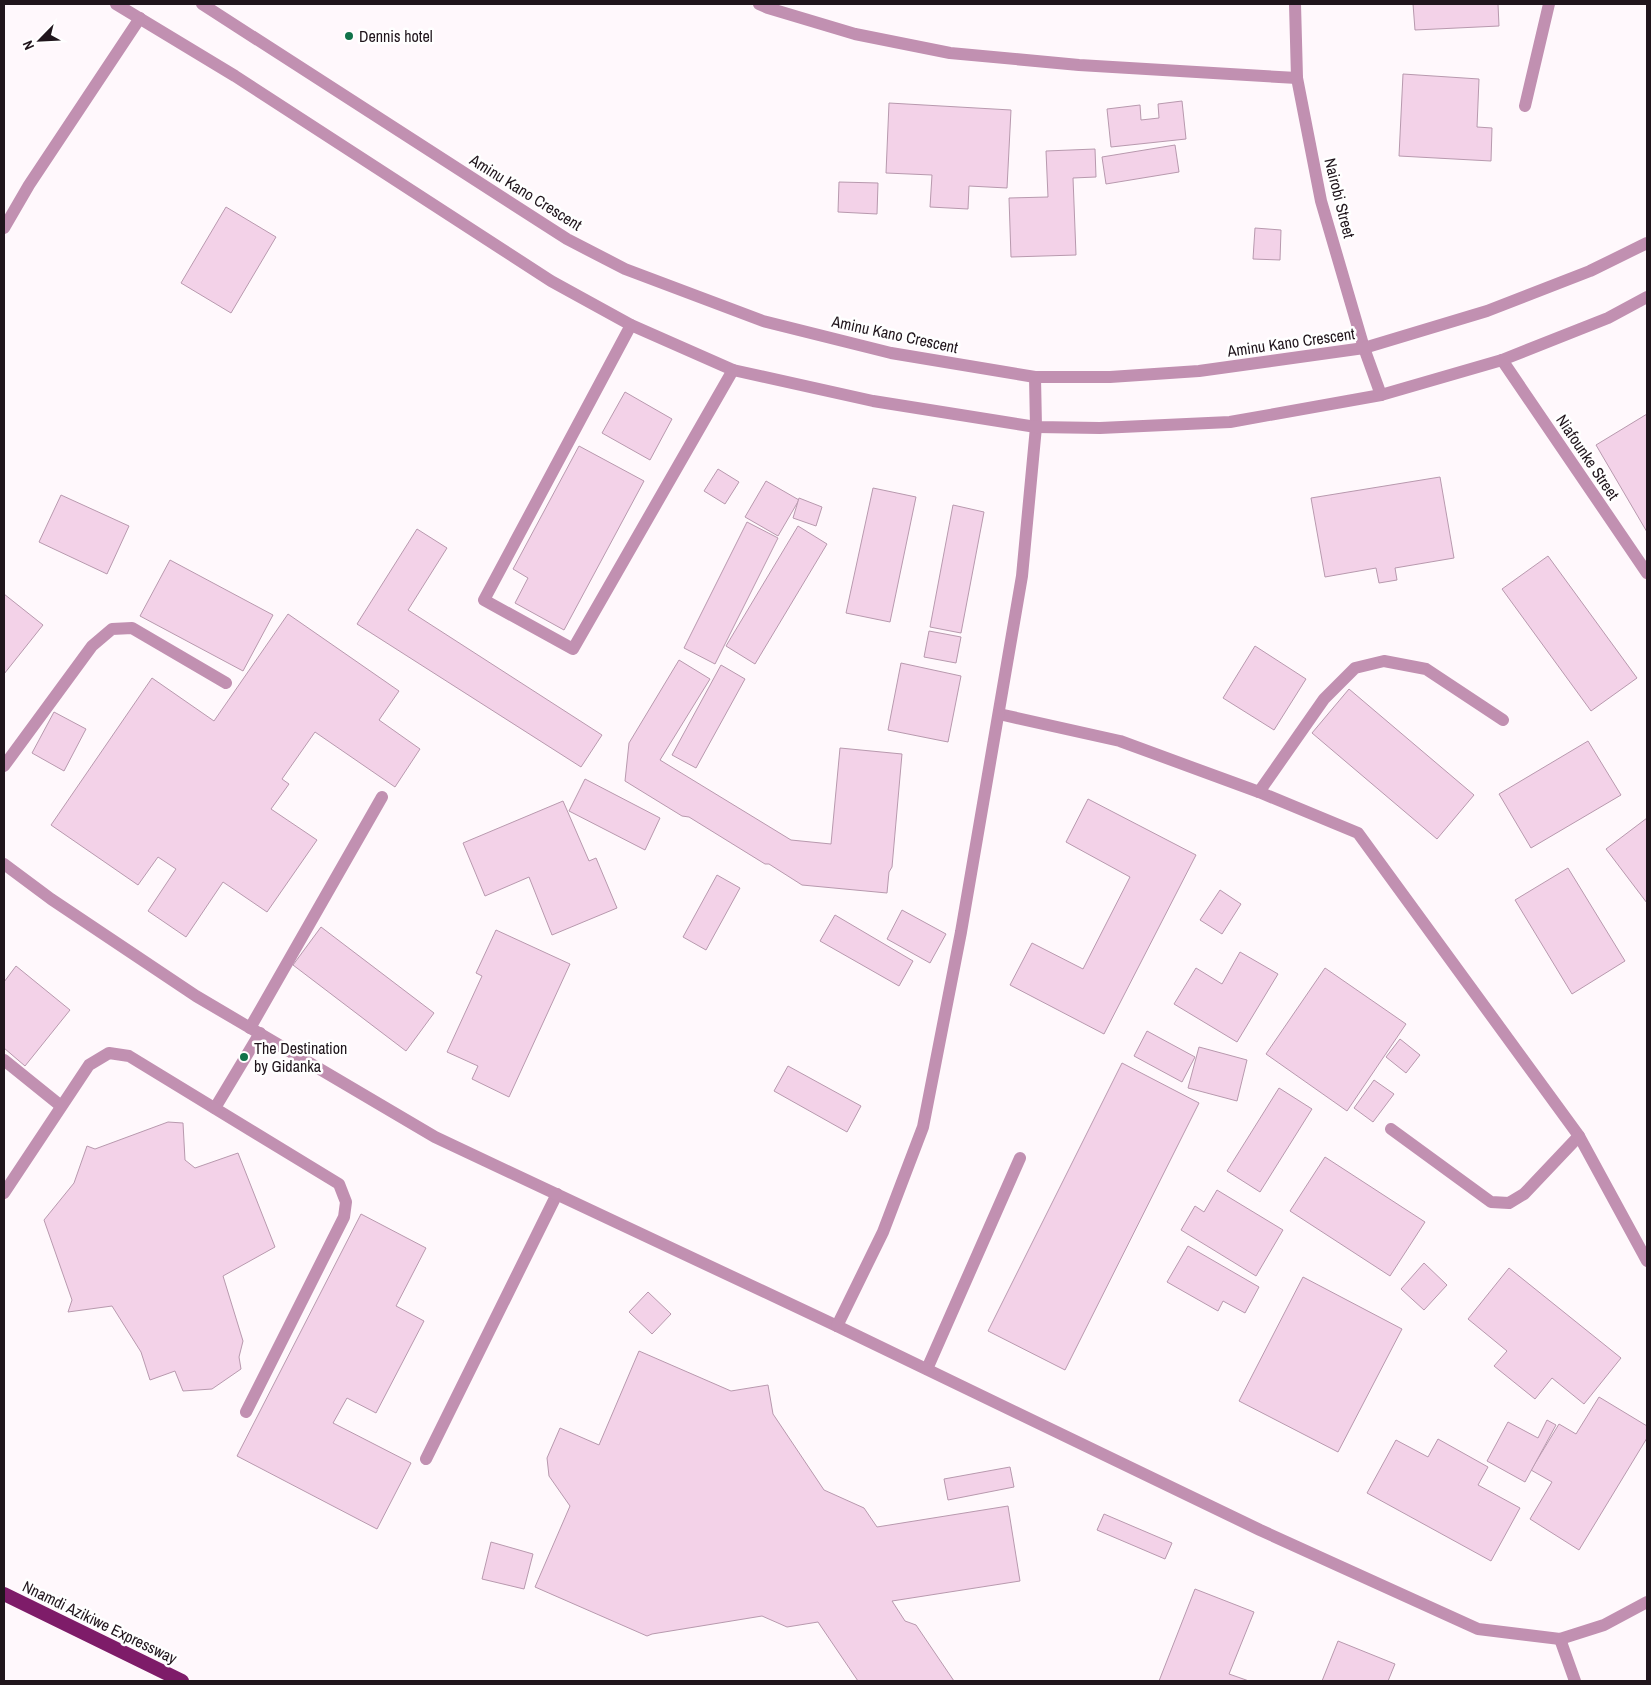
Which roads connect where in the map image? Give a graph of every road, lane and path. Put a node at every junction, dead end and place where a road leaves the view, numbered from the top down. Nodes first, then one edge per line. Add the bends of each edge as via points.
1 (116, 4) edge
2 (202, 4) edge
3 (759, 4) edge
4 (1295, 4) edge
5 (1549, 4) edge
6 (140, 18) junction
7 (1297, 78) junction
8 (1525, 106) dead end
9 (4, 228) edge
10 (1647, 243) edge
11 (1647, 297) edge
12 (631, 326) junction
13 (1364, 348) junction
14 (1502, 360) junction
15 (733, 370) junction
16 (1036, 376) junction
17 (1381, 395) junction
18 (1036, 427) junction
19 (1647, 572) edge
20 (226, 683) dead end
21 (999, 714) junction
22 (1503, 720) dead end
23 (4, 766) edge
24 (1259, 792) junction
25 (382, 797) dead end
26 (4, 864) edge
27 (255, 1030) junction
28 (4, 1060) edge
29 (61, 1106) junction
30 (215, 1108) junction
31 (1391, 1129) dead end
32 (1579, 1136) junction
33 (1020, 1158) dead end
34 (4, 1193) edge
35 (557, 1194) junction
36 (1647, 1261) edge
37 (837, 1326) junction
38 (927, 1369) junction
39 (246, 1412) dead end
40 (426, 1459) dead end
41 (4, 1594) edge
42 (1647, 1602) edge
43 (1560, 1639) junction
44 (182, 1681) edge
45 (1575, 1681) edge

1 - 6 street
2 - 16 street, Aminu Kano Crescent via 567,239 625,268 763,321 891,353
3 - 7 street via 854,34 950,53 1079,65
4 - 7 street, Nairobi Street
5 - 8 street
6 - 9 street
6 - 12 street via 551,281
7 - 13 street, Nairobi Street via 1321,201
10 - 13 street, Aminu Kano Crescent via 1590,271 1487,311
11 - 14 street via 1608,318
12 - 15 street
12 - 15 street via 484,600 573,649
13 - 16 street, Aminu Kano Crescent via 1199,371 1110,377
13 - 17 street, Nairobi Street
14 - 17 street
14 - 19 street, Niafounke Street
15 - 18 street via 873,401
16 - 18 street
17 - 18 street via 1230,422 1100,428
18 - 21 street via 1022,576
20 - 23 street via 132,628 112,629 92,646
21 - 24 street via 1120,741
21 - 37 street via 923,1127 883,1232
22 - 24 street via 1426,669 1384,662 1355,668 1324,700
24 - 32 street via 1358,833
25 - 27 street
26 - 27 street via 188,990
27 - 30 street
27 - 35 street via 435,1137
28 - 29 street
29 - 30 street via 89,1065 109,1053 129,1056
29 - 34 street
30 - 39 street via 339,1184 346,1202 344,1218
31 - 32 street via 1490,1202 1509,1203 1524,1194
32 - 36 street
33 - 38 street
35 - 37 street
35 - 40 street
37 - 38 street
38 - 43 street via 1260,1530 1478,1629
41 - 44 highway, Nnamdi Azikiwe Expressway
42 - 43 street via 1604,1626
43 - 45 street

